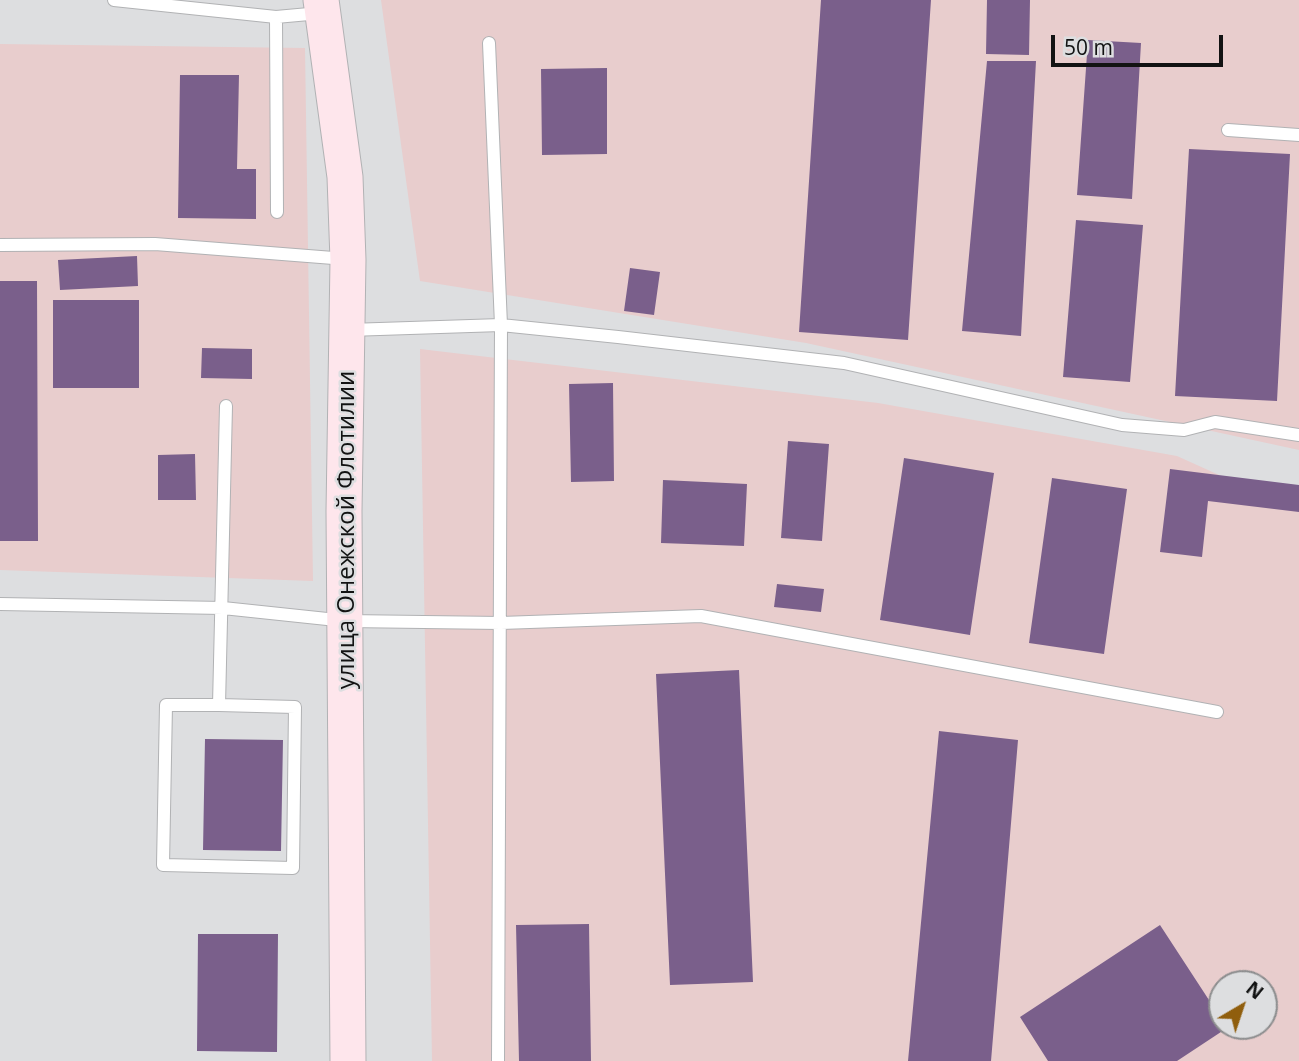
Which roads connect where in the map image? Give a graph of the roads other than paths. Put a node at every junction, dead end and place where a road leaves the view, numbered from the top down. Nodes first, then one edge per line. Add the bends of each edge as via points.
1 (114, 0) edge
2 (322, 6) edge
3 (276, 17) junction
4 (489, 43) dead end
5 (1228, 130) dead end
6 (1299, 135) edge
7 (277, 212) dead end
8 (0, 245) edge
9 (348, 260) junction
10 (501, 326) junction
11 (349, 330) junction
12 (226, 406) dead end
13 (1299, 435) edge
14 (0, 604) edge
15 (223, 608) junction
16 (346, 621) junction
17 (501, 623) junction
18 (219, 705) junction
19 (1217, 712) dead end
20 (348, 1061) edge
21 (498, 1061) edge

1 - 3 lane
2 - 3 lane
2 - 9 main road, улица Онежской Флотилии via 345,177
3 - 7 lane
4 - 10 lane
5 - 6 lane
8 - 9 lane via 155,244
9 - 11 main road, улица Онежской Флотилии
10 - 11 lane
10 - 13 lane via 845,363 1122,425 1184,430 1215,422
10 - 17 lane
11 - 16 main road, улица Онежской Флотилии
12 - 15 lane
14 - 15 lane
15 - 16 lane
15 - 18 lane
16 - 17 lane
16 - 20 main road, улица Онежской Флотилии
17 - 19 lane via 701,616
17 - 21 lane
18 - 18 lane via 166,705 163,865 293,867 295,707

